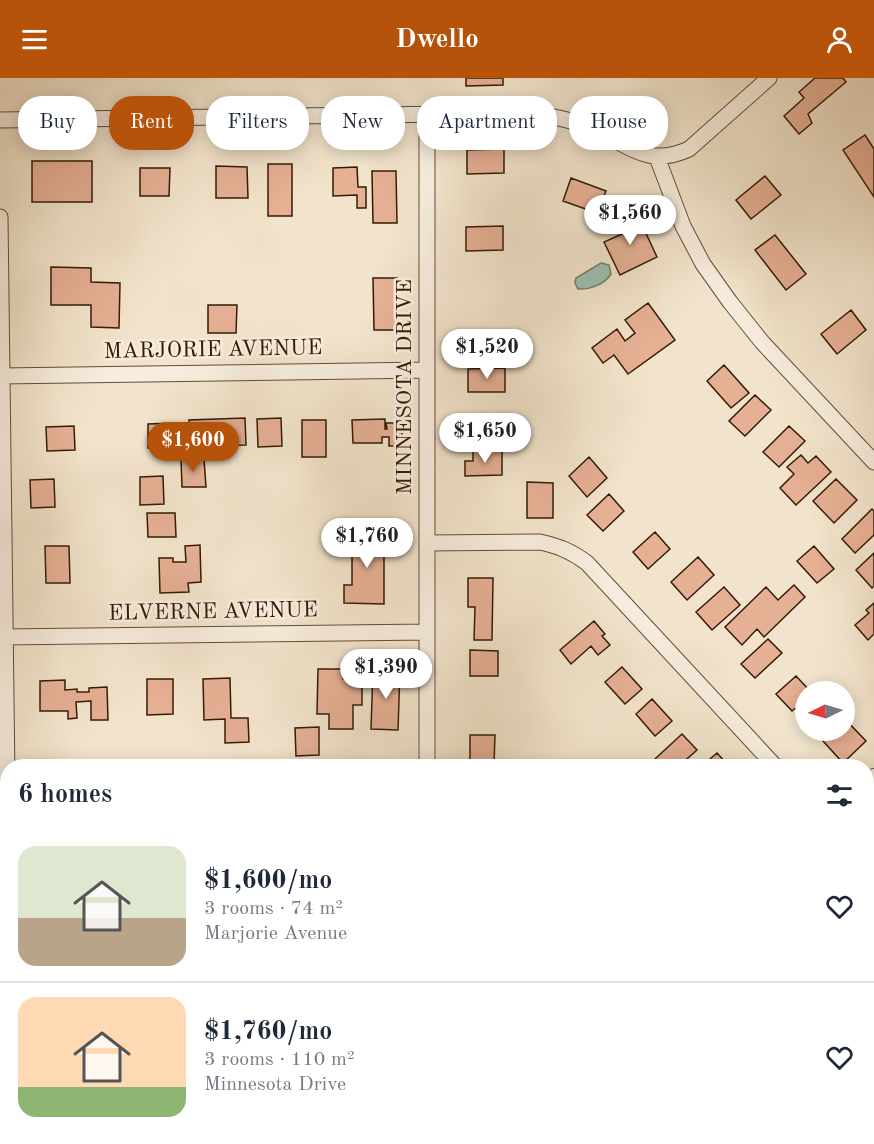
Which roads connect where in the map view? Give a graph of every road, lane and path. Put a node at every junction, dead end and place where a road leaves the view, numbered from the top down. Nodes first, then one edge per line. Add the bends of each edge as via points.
1 (769, 78) edge
2 (417, 115) edge
3 (557, 118) edge
4 (0, 120) edge
5 (427, 150) edge
6 (657, 157) junction
7 (0, 217) edge
8 (427, 370) junction
9 (1, 375) edge
10 (874, 462) edge
11 (427, 543) junction
12 (427, 632) junction
13 (2, 637) edge
14 (5, 759) edge
15 (427, 759) edge
16 (769, 759) edge

1 - 6 street via 689,149
2 - 4 street
3 - 6 street via 592,128 643,155
5 - 8 street, MINNESOTA DRIVE
6 - 10 street via 683,226 730,302
7 - 9 street
8 - 9 street, MARJORIE AVENUE
8 - 11 street, MINNESOTA DRIVE
9 - 13 street
11 - 12 street, MINNESOTA DRIVE
11 - 16 street via 540,542 572,552 595,571
12 - 13 street, ELVERNE AVENUE
12 - 15 street, MINNESOTA DRIVE
13 - 14 street

